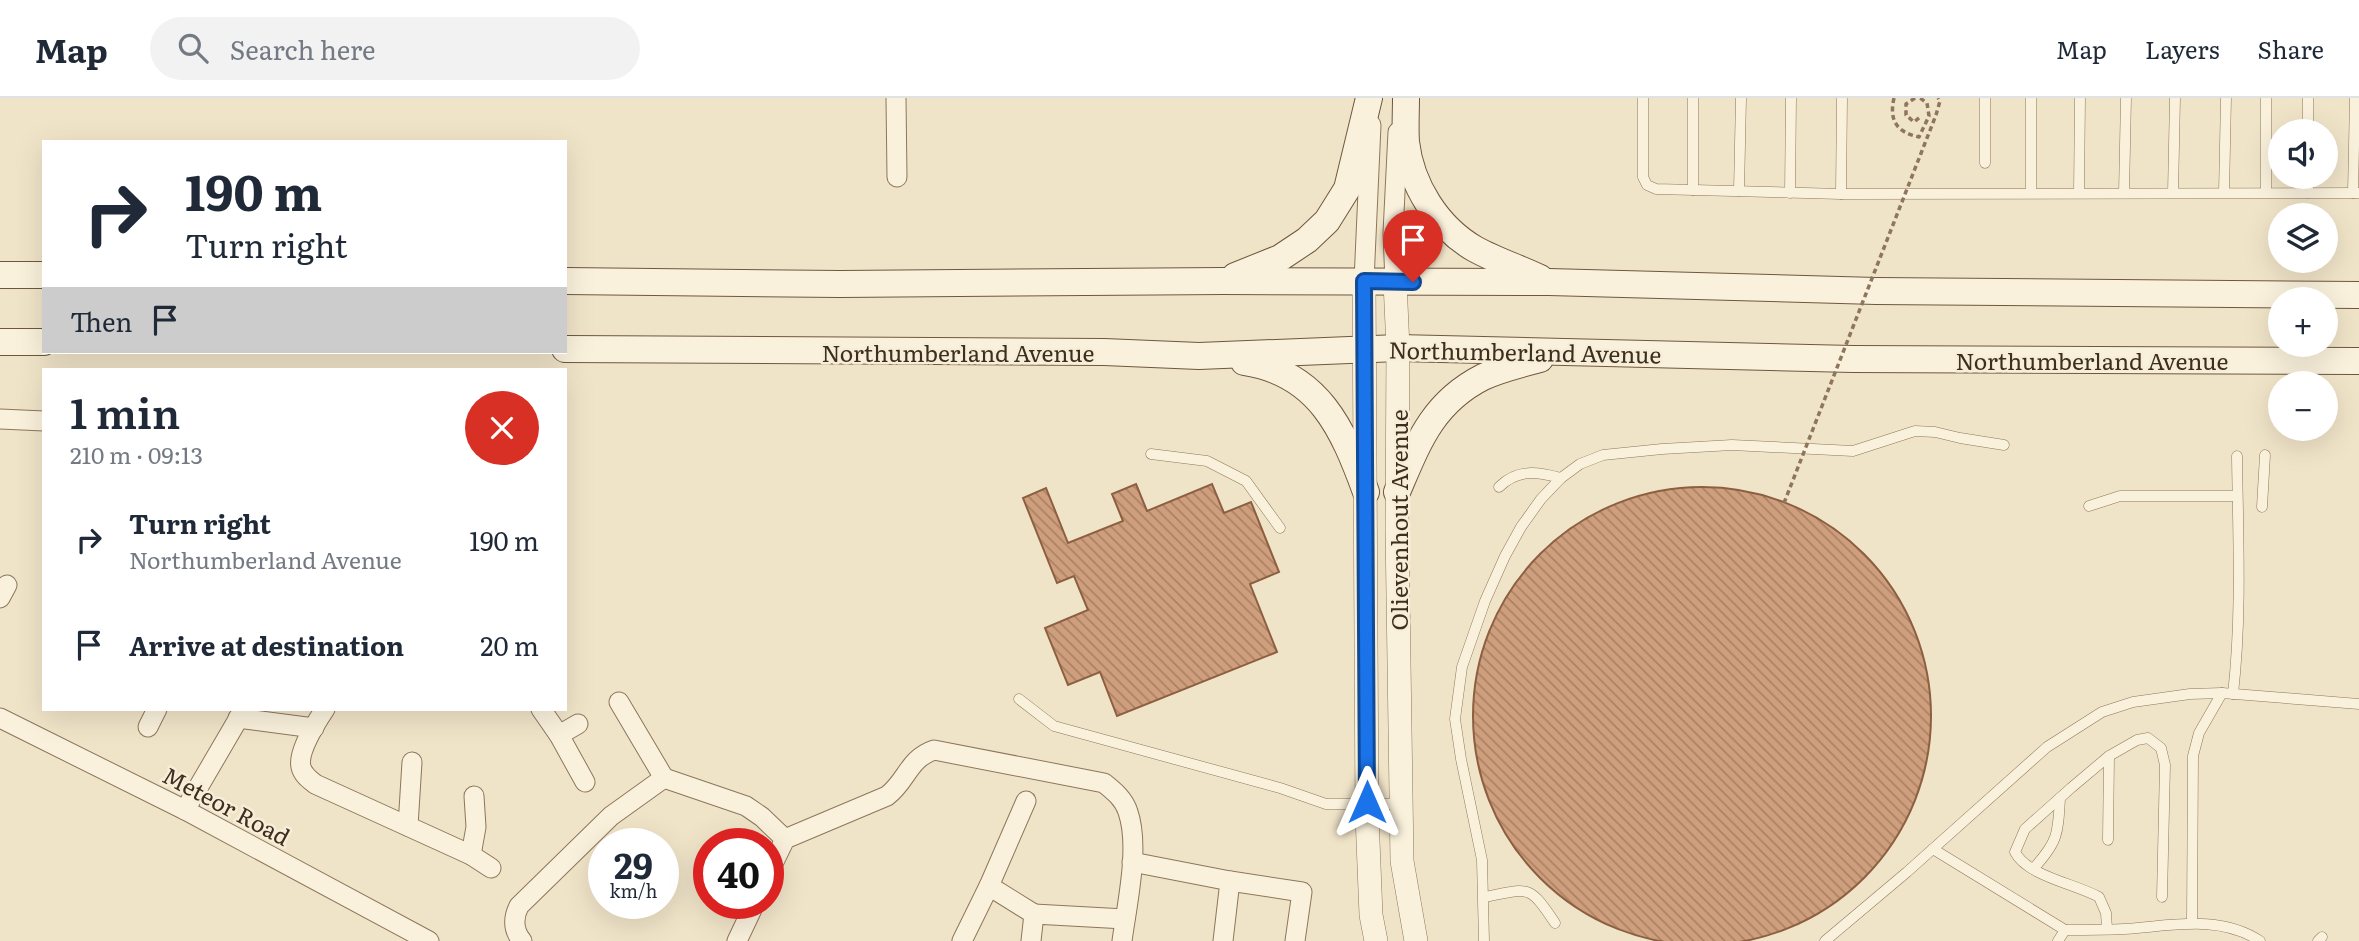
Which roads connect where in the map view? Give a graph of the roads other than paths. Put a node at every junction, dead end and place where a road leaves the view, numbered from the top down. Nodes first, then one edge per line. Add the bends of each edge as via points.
1 (896, 98) edge
2 (1370, 98) edge
3 (1404, 98) edge
4 (1643, 98) edge
5 (1693, 98) edge
6 (1741, 98) edge
7 (1791, 98) edge
8 (1842, 98) edge
9 (1985, 98) edge
10 (2031, 98) edge
11 (2080, 98) edge
12 (2126, 98) edge
13 (2175, 98) edge
14 (2226, 98) edge
15 (2266, 98) edge
16 (2308, 98) edge
17 (2355, 98) edge
18 (2308, 119) edge
19 (1985, 163) dead end
20 (897, 177) dead end
21 (2308, 189) edge
22 (1693, 190) junction
23 (1739, 191) junction
24 (2079, 192) junction
25 (2266, 192) junction
26 (1790, 193) junction
27 (2031, 193) junction
28 (2124, 193) junction
29 (2173, 193) junction
30 (2224, 193) junction
31 (2308, 193) junction
32 (2356, 193) edge
33 (1841, 194) junction
34 (0, 275) edge
35 (42, 275) edge
36 (567, 281) edge
37 (1223, 281) junction
38 (1364, 281) junction
39 (1395, 282) junction
40 (1549, 282) junction
41 (2359, 295) edge
42 (0, 342) edge
43 (42, 342) edge
44 (1365, 348) junction
45 (1398, 348) junction
46 (567, 349) edge
47 (1562, 352) junction
48 (1199, 356) junction
49 (2359, 361) edge
50 (0, 419) edge
51 (42, 421) edge
52 (2004, 445) dead end
53 (1151, 454) dead end
54 (2265, 455) dead end
55 (2237, 456) dead end
56 (1561, 478) junction
57 (1499, 487) dead end
58 (1366, 492) junction
59 (1397, 492) junction
60 (2237, 496) junction
61 (2089, 506) dead end
62 (2262, 507) dead end
63 (1280, 528) dead end
64 (2228, 694) junction
65 (1019, 699) dead end
66 (619, 702) dead end
67 (2359, 704) edge
68 (156, 711) edge
69 (324, 711) edge
70 (542, 711) edge
71 (241, 713) edge
72 (0, 718) edge
73 (578, 724) dead end
74 (148, 727) dead end
75 (314, 728) junction
76 (559, 735) junction
77 (2109, 757) junction
78 (412, 762) dead end
79 (664, 778) junction
80 (586, 782) dead end
81 (474, 796) dead end
82 (2060, 798) junction
83 (1026, 801) dead end
84 (1367, 802) junction
85 (1401, 804) junction
86 (185, 810) junction
87 (408, 826) junction
88 (785, 839) joint
89 (2108, 840) dead end
90 (1933, 849) junction
91 (471, 855) junction
92 (1132, 862) junction
93 (491, 868) dead end
94 (2033, 869) junction
95 (1230, 881) junction
96 (989, 886) junction
97 (1485, 897) junction
98 (2162, 897) dead end
99 (1034, 914) junction
100 (747, 919) edge
101 (1125, 919) junction
102 (1555, 923) dead end
103 (2192, 923) junction
104 (2107, 929) junction
105 (2065, 930) junction
106 (429, 941) edge
107 (522, 941) edge
108 (737, 941) edge
109 (962, 941) edge
110 (1031, 941) edge
111 (1122, 941) edge
112 (1223, 941) edge
113 (1295, 941) edge
114 (1376, 941) edge
115 (1416, 941) edge
116 (1484, 941) edge
117 (1825, 941) edge
118 (2058, 941) edge
119 (2260, 941) edge

1 - 20 street
2 - 37 main road via 1347,189 1327,221 1280,258
2 - 38 street, Olievenhout Avenue
3 - 39 street, Olievenhout Avenue via 1396,148
3 - 40 main road via 1406,143 1421,192 1431,207 1460,239 1477,250
4 - 22 lane via 1645,182 1656,189
5 - 22 lane
6 - 23 lane
7 - 26 lane
8 - 33 lane
9 - 19 lane
10 - 27 lane
11 - 24 lane
12 - 28 lane
13 - 29 lane
14 - 30 lane
15 - 25 lane
16 - 18 lane
17 - 32 lane
21 - 31 lane
22 - 23 lane
23 - 26 lane
24 - 27 lane
24 - 28 lane
25 - 30 lane
25 - 31 lane
26 - 33 lane
27 - 33 lane
28 - 29 lane
29 - 30 lane
31 - 32 lane
34 - 35 main road
36 - 37 main road
37 - 38 main road
38 - 39 main road
38 - 44 street, Olievenhout Avenue
39 - 40 main road
39 - 45 street, Olievenhout Avenue
40 - 41 main road via 1876,291
42 - 43 main road
44 - 45 main road, Northumberland Avenue
44 - 48 main road, Northumberland Avenue
44 - 58 street, Olievenhout Avenue
45 - 47 main road, Northumberland Avenue
45 - 59 street, Olievenhout Avenue
46 - 48 main road, Northumberland Avenue
47 - 49 main road, Northumberland Avenue via 1853,359
47 - 59 main road via 1484,377 1441,407
48 - 58 main road via 1269,367 1315,395 1349,445
50 - 51 street
52 - 56 lane via 1915,431 1853,451 1732,445 1662,449 1603,455
53 - 63 lane via 1207,461 1246,481
54 - 62 lane
55 - 60 lane
56 - 57 lane via 1529,472
56 - 97 lane via 1541,499 1510,547 1462,667 1455,719
58 - 84 street, Olievenhout Avenue
59 - 85 street, Olievenhout Avenue
60 - 61 lane via 2120,496
60 - 64 lane via 2238,632
64 - 67 lane
64 - 90 lane via 2162,696 2102,712 2047,747
64 - 103 lane via 2199,733 2193,756
65 - 84 lane via 1048,722 1074,732 1326,804
66 - 79 street
68 - 74 street
69 - 75 street
70 - 76 street
71 - 75 street
71 - 86 street
72 - 86 street, Meteor Road
73 - 76 street
75 - 87 street via 300,759 306,777
76 - 80 street
77 - 82 lane
77 - 89 lane
77 - 98 lane via 2148,738 2161,748 2165,765
78 - 87 street
79 - 88 street via 746,806
79 - 107 street via 611,816 519,906 514,918
81 - 91 street via 476,827
82 - 94 lane via 2058,832
82 - 94 lane via 2025,829 2015,852
83 - 96 street
84 - 85 lane
84 - 114 street, Olievenhout Avenue
85 - 115 street, Olievenhout Avenue via 1402,861
86 - 106 street, Meteor Road
87 - 91 street
88 - 92 street via 887,796 916,758 934,750 1104,783 1127,809
90 - 105 lane
90 - 117 lane
91 - 93 street
92 - 95 street
92 - 101 street
94 - 104 lane via 2099,897
95 - 112 street
95 - 113 street via 1302,892
96 - 99 street
96 - 109 street
97 - 102 lane via 1530,891
97 - 116 lane
99 - 101 street
99 - 110 street
100 - 108 street
101 - 111 street
103 - 104 lane
103 - 119 lane via 2222,924
104 - 105 lane
105 - 118 lane

